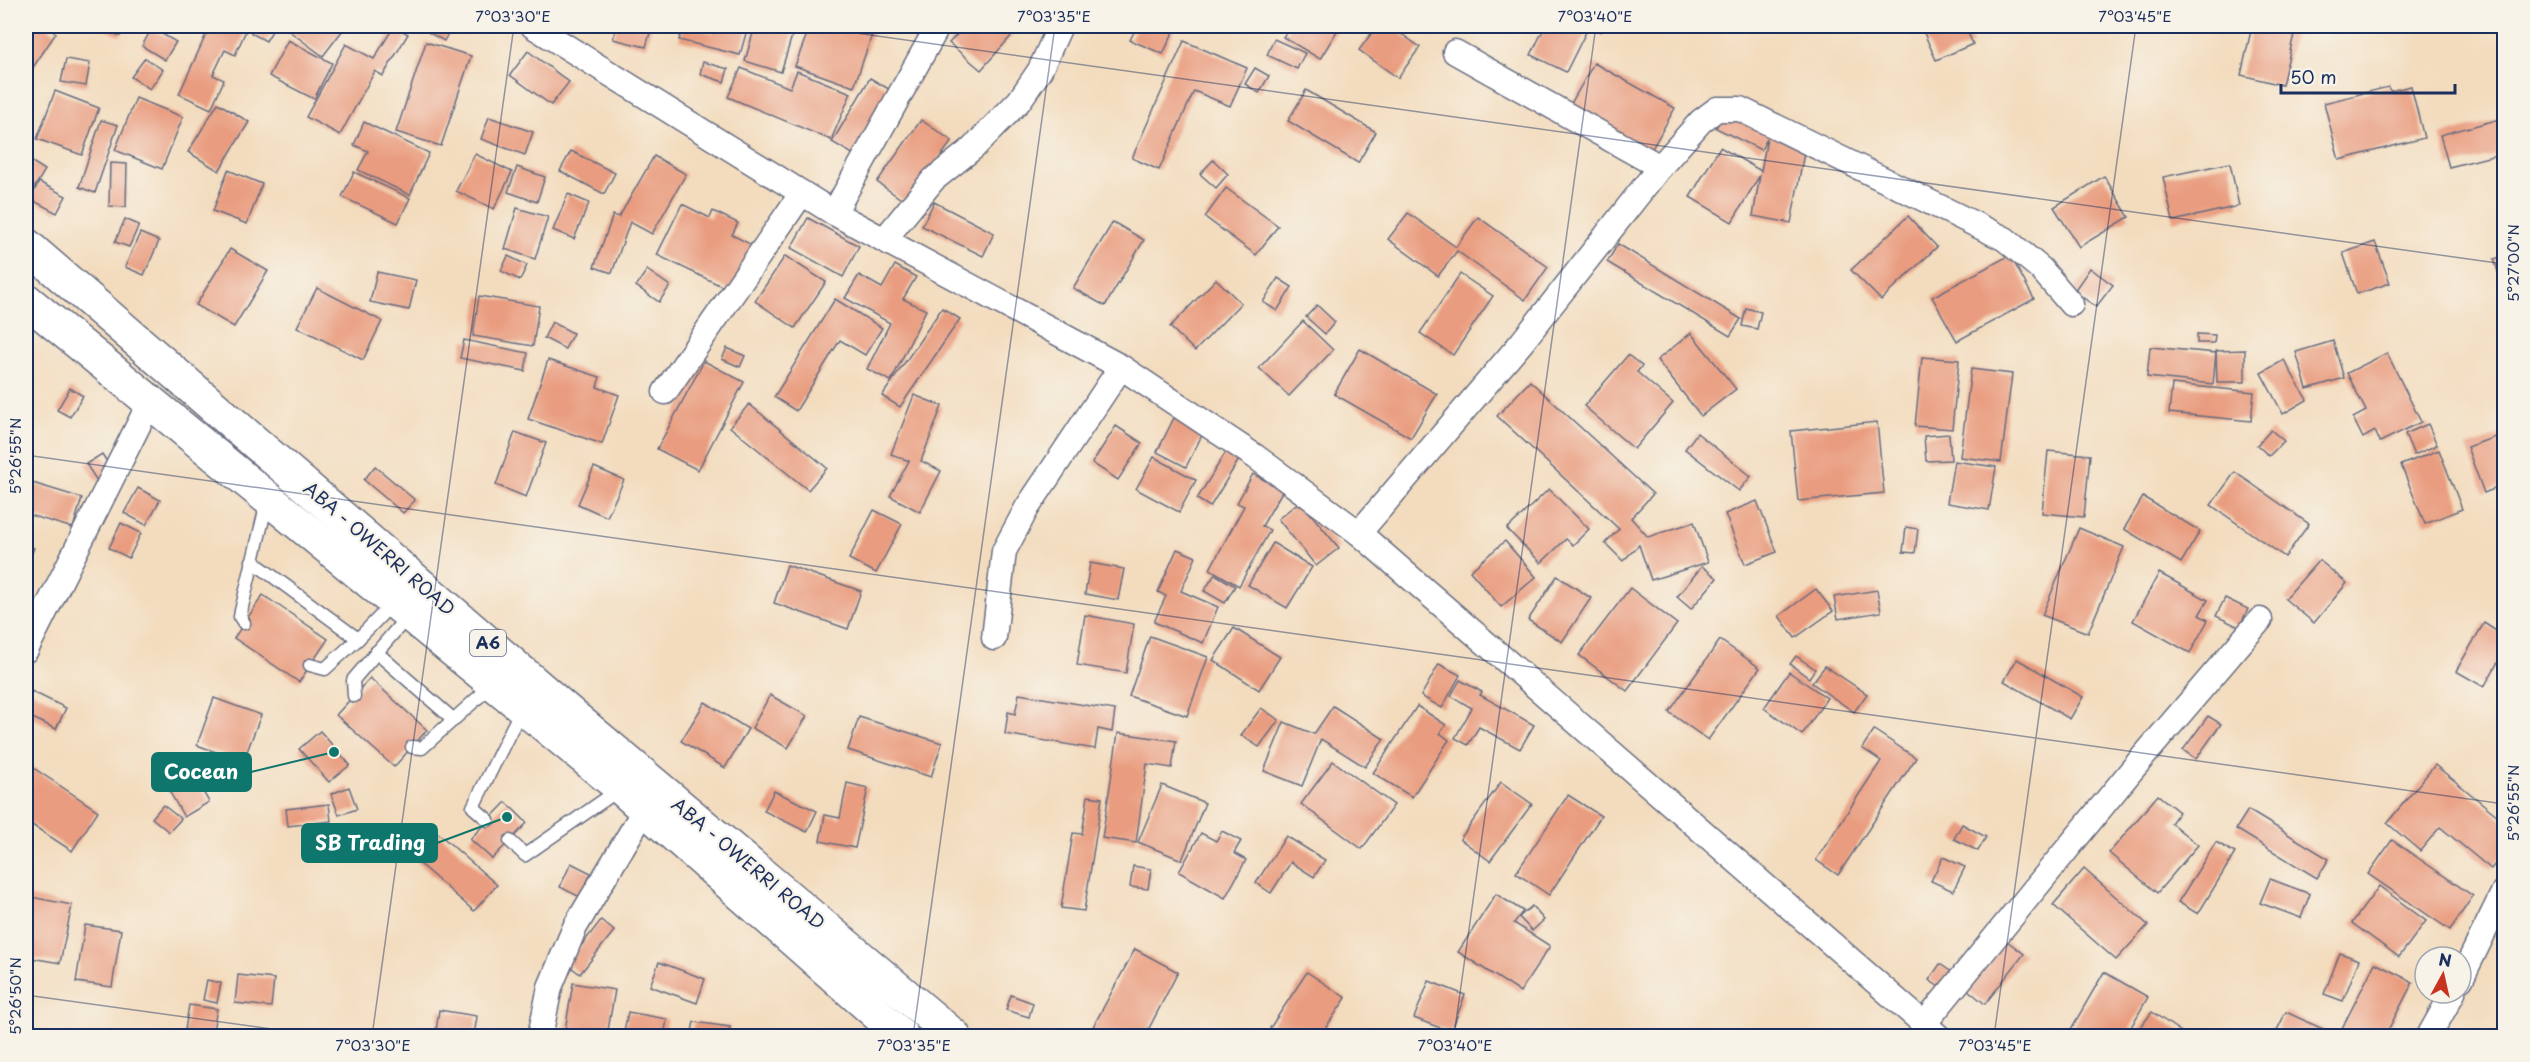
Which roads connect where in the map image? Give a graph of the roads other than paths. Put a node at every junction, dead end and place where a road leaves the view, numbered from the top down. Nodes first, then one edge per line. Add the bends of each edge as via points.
1 (533, 26) edge
2 (938, 26) edge
3 (1060, 26) edge
4 (1455, 52) dead end
5 (1660, 167) junction
6 (802, 193) junction
7 (834, 213) junction
8 (884, 240) junction
9 (26, 245) edge
10 (26, 300) edge
11 (2071, 304) dead end
12 (1121, 367) junction
13 (665, 392) dead end
14 (150, 402) junction
15 (268, 498) junction
16 (1359, 532) junction
17 (252, 561) junction
18 (401, 608) junction
19 (2260, 620) dead end
20 (244, 623) dead end
21 (994, 638) dead end
22 (358, 639) junction
23 (26, 650) edge
24 (376, 652) junction
25 (310, 665) dead end
26 (493, 684) junction
27 (354, 696) dead end
28 (522, 708) junction
29 (454, 720) junction
30 (412, 747) dead end
31 (621, 788) junction
32 (645, 809) junction
33 (488, 820) dead end
34 (510, 841) dead end
35 (2505, 891) edge
36 (2473, 955) edge
37 (2446, 1005) edge
38 (1931, 1030) edge
39 (890, 1032) edge
40 (540, 1036) edge
41 (954, 1036) edge
42 (2429, 1036) edge

1 - 6 street
2 - 7 street
3 - 8 street via 1040,70 1019,100 973,148 933,180
4 - 5 street
5 - 11 street via 1701,121 1717,109 1740,109 2005,239 2041,269
5 - 16 street via 1522,342
6 - 7 street
6 - 13 street
7 - 8 street
8 - 12 street
9 - 41 highway, ABA - OWERRI ROAD / A6 via 561,706
10 - 14 highway, ABA - OWERRI ROAD / A6
12 - 16 street
12 - 21 street via 1027,508 1004,551
14 - 15 highway, ABA - OWERRI ROAD / A6
14 - 23 street
15 - 17 lane
15 - 18 highway, ABA - OWERRI ROAD / A6
16 - 38 street
17 - 20 lane via 240,617
17 - 22 lane
18 - 22 lane
18 - 24 lane
18 - 26 highway, ABA - OWERRI ROAD / A6
19 - 38 street via 2131,771
22 - 25 lane via 325,669
24 - 27 lane via 353,680
24 - 29 lane
26 - 28 highway, ABA - OWERRI ROAD / A6
26 - 29 lane
28 - 31 highway, ABA - OWERRI ROAD / A6
28 - 33 lane via 473,807
29 - 30 lane via 422,748
31 - 32 highway, ABA - OWERRI ROAD / A6
31 - 34 lane via 525,855
32 - 39 highway, ABA - OWERRI ROAD / A6
32 - 40 street via 575,927 550,987
35 - 36 street
37 - 42 street

